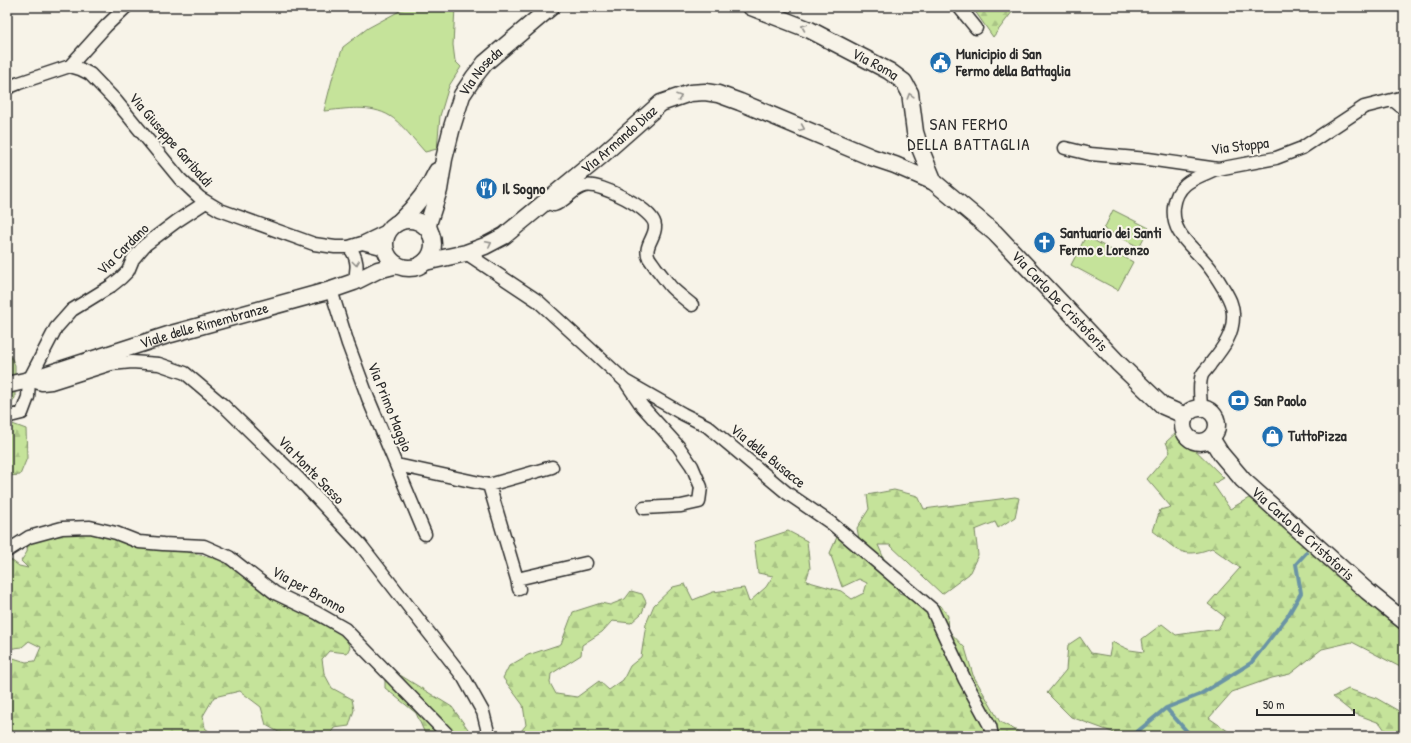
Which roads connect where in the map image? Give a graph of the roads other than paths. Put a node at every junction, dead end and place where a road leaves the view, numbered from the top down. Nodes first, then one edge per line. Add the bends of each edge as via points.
1 (126, 7) edge
2 (551, 7) edge
3 (751, 7) edge
4 (959, 7) edge
5 (976, 28) dead end
6 (70, 66) junction
7 (7, 88) edge
8 (1398, 98) edge
9 (1404, 109) edge
10 (920, 148) junction
11 (1065, 148) dead end
12 (444, 159) junction
13 (895, 165) junction
14 (1218, 169) junction
15 (934, 182) junction
16 (206, 202) junction
17 (545, 202) junction
18 (394, 226) junction
19 (431, 235) junction
20 (362, 243) junction
21 (349, 247) junction
22 (466, 253) junction
23 (390, 257) junction
24 (425, 262) junction
25 (354, 282) junction
26 (331, 290) junction
27 (692, 305) dead end
28 (29, 380) junction
29 (625, 381) junction
30 (7, 385) edge
31 (1201, 409) junction
32 (7, 415) edge
33 (1186, 416) junction
34 (1211, 438) junction
35 (397, 465) junction
36 (552, 467) dead end
37 (489, 485) junction
38 (644, 508) dead end
39 (425, 534) dead end
40 (7, 551) edge
41 (586, 563) dead end
42 (1404, 621) edge
43 (449, 736) edge
44 (489, 736) edge
45 (992, 736) edge

1 - 6 street
2 - 12 main road, Via Noseda via 485,63 474,77 462,95
10 -> 3 main road, Via Roma via 915,132 910,93 904,82 889,71 810,30
4 - 5 street
6 - 7 street
6 - 16 street, Via Giuseppe Garibaldi via 90,74 116,101 180,179
8 - 9 street
8 - 14 street, Via Stoppa via 1364,107 1302,148 1276,158
10 - 13 main road via 912,163
10 - 15 main road
11 - 14 street, Via Stoppa via 1090,154
12 - 18 main road, Via Noseda via 430,186 414,208
12 - 19 main road, Via Noseda via 439,190 428,226
13 - 15 main road, Via Carlo De Cristoforis
17 -> 13 main road, Via Armando Diaz via 660,103 690,93 718,94
14 - 31 street via 1194,178 1182,186 1175,198 1174,211 1176,227 1207,264 1232,304 1231,330 1226,344 1202,375
15 - 33 main road, Via Carlo De Cristoforis via 995,233 1119,364 1163,406
16 - 21 street, Via Giuseppe Garibaldi via 250,222 314,244
16 - 28 street, Via Cardano via 145,245 133,259 128,271 111,286 72,310 56,328
22 -> 17 main road, Via Armando Diaz via 504,236
17 - 27 street via 554,205 561,203 578,188 591,184 628,199 653,218 655,226 649,243 649,257 671,287
18 - 19 main road via 408,220 418,222 424,225
18 - 20 street, Via Giuseppe Garibaldi
18 - 23 main road via 385,238
19 - 24 main road via 433,246
20 - 21 street, Via Giuseppe Garibaldi
20 - 23 street, Via Giuseppe Garibaldi
21 -> 25 street via 357,262
22 - 24 main road, Via Armando Diaz
22 - 29 street, Via delle Busacce via 538,301
23 - 24 main road via 404,268 414,268
23 - 25 main road, Viale delle Rimembranze via 378,270
25 - 26 main road, Viale delle Rimembranze
26 - 28 main road, Viale delle Rimembranze via 171,334
26 - 35 street, Via Primo Maggio via 368,398
28 - 30 main road, Viale delle Rimembranze
28 - 32 street, Via Cardano via 28,397 22,413
28 - 44 street, Via Monte Sasso via 42,384 51,383 111,364 132,362 159,364 184,373 224,406 294,474 360,544 464,678 483,712
29 - 38 street via 642,406 689,461 701,488 699,502 681,506
29 - 45 street, Via delle Busacce via 707,426 787,493 831,523 932,609 990,726
31 - 33 main road via 1195,409
31 - 34 main road via 1210,412 1216,420 1216,430
33 - 34 main road via 1184,432 1191,440 1202,442
34 - 42 main road, Via Carlo De Cristoforis via 1243,480
35 - 37 street
35 - 39 street, Via Primo Maggio
36 - 37 street
37 - 41 street via 518,584
40 - 43 street, Via per Bronno via 29,537 62,528 90,527 116,533 138,542 204,546 229,557 274,593 345,628

